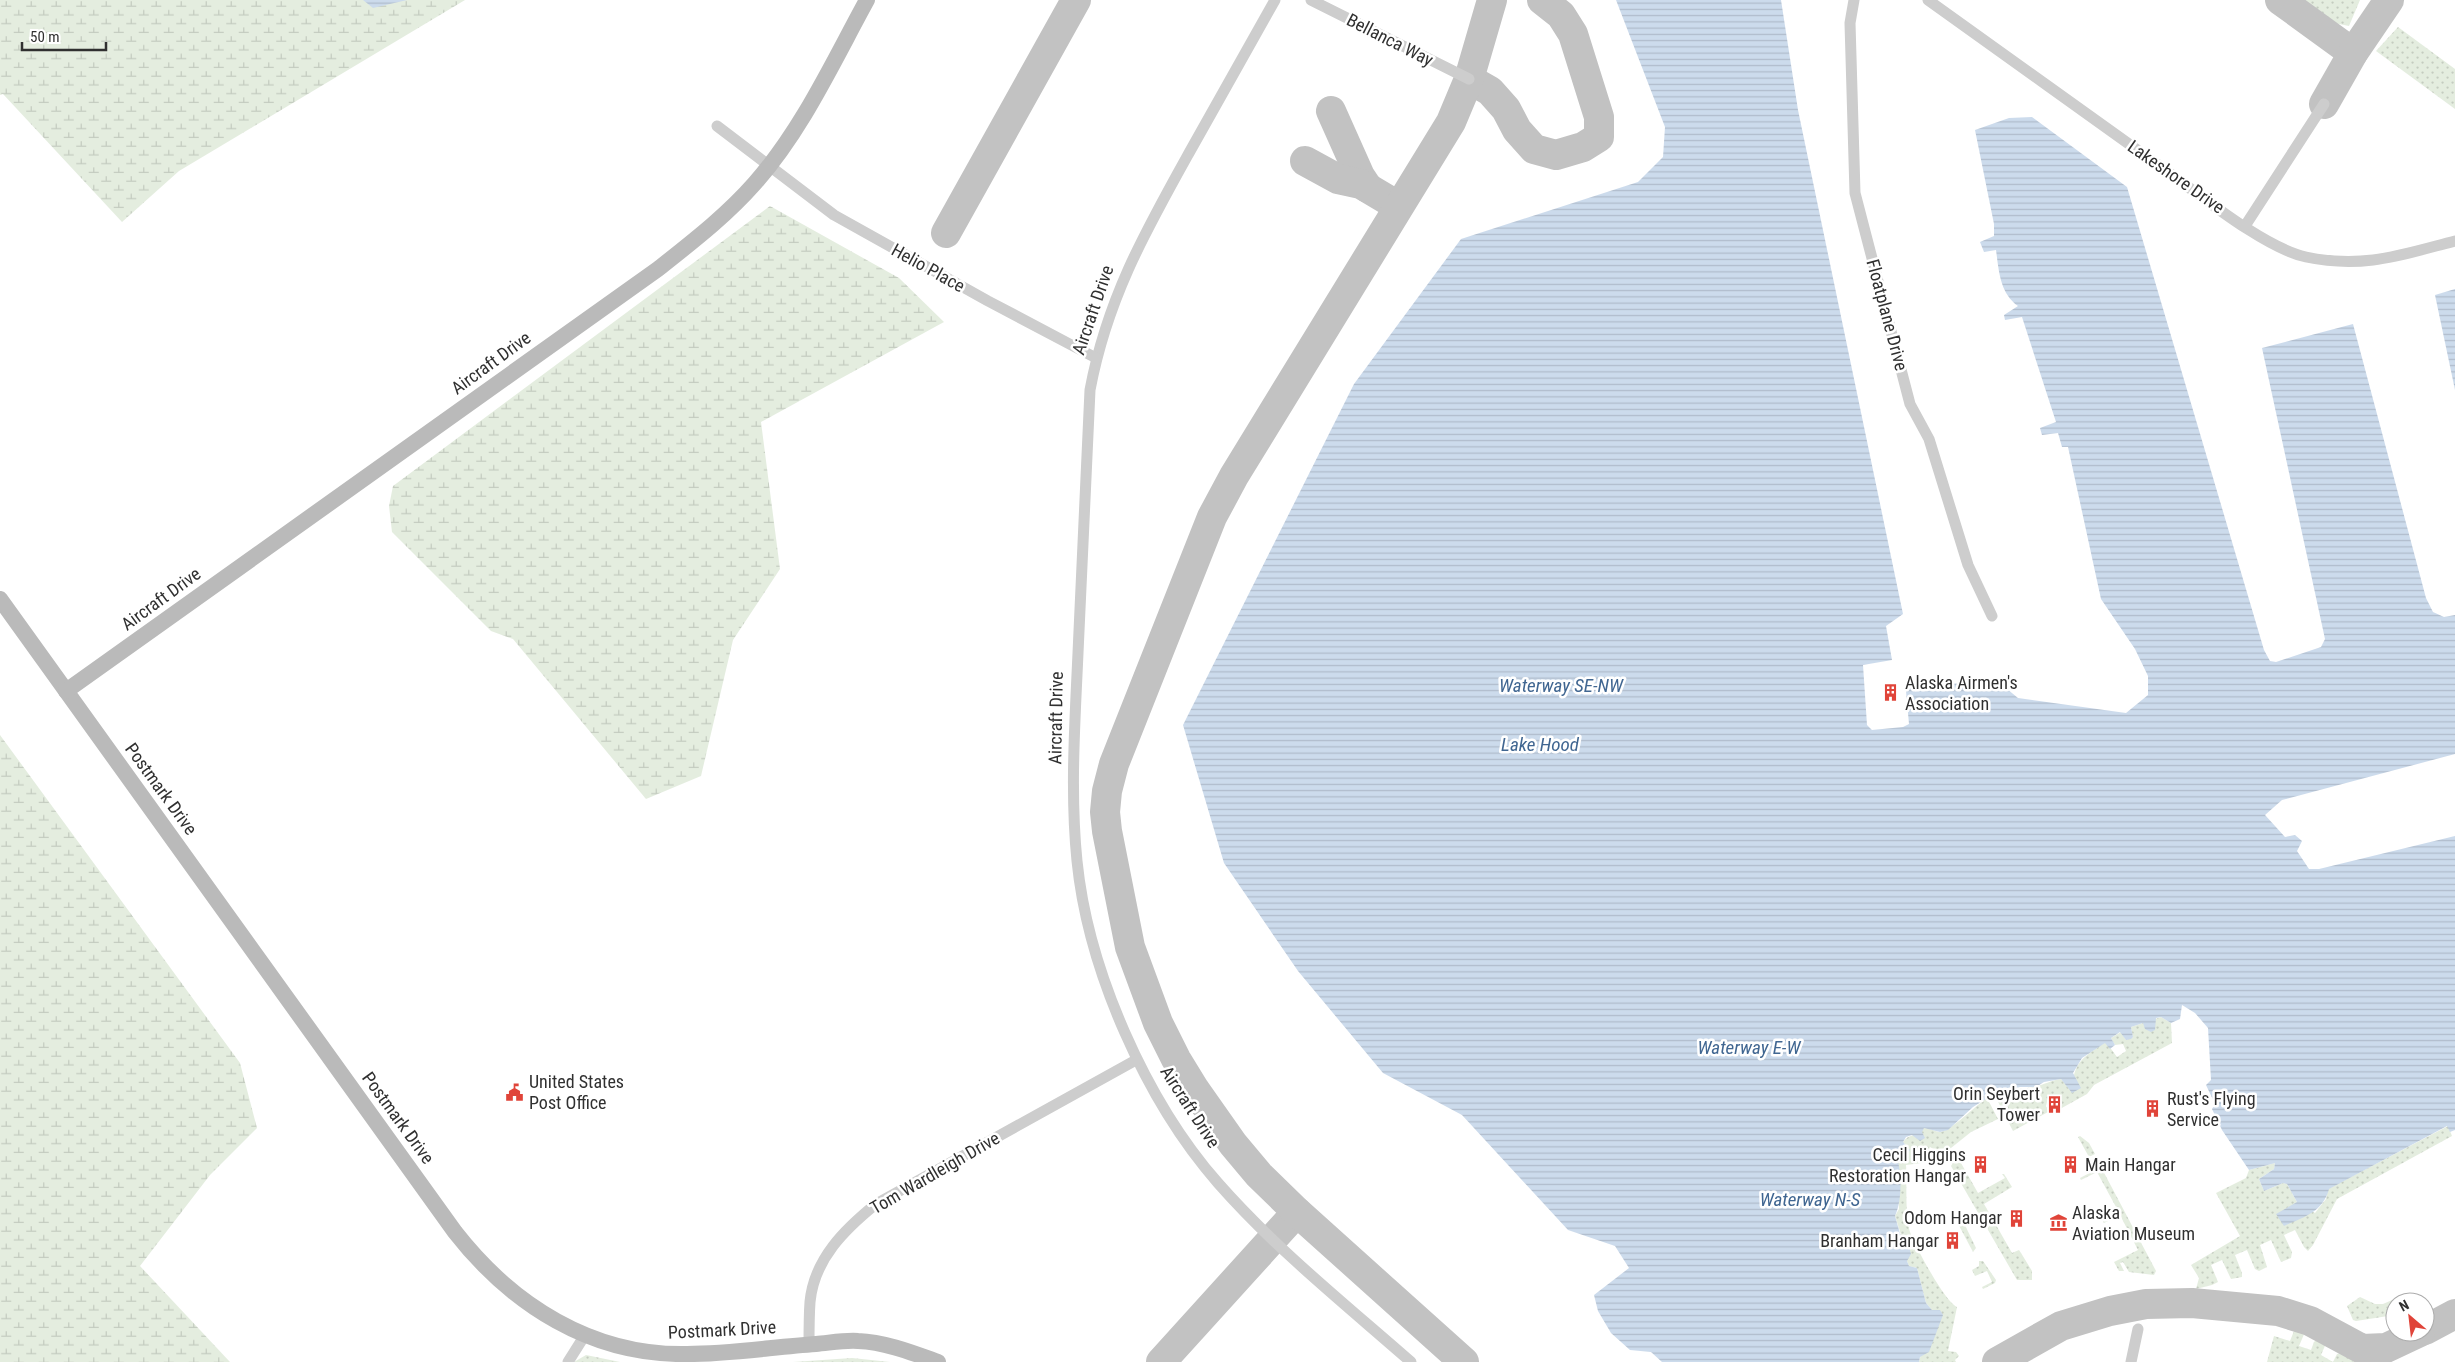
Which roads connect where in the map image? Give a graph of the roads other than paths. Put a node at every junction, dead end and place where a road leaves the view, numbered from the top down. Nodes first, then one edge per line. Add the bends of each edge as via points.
1 (867, 0) edge
2 (1275, 0) edge
3 (1311, 0) edge
4 (1854, 0) edge
5 (1928, 0) edge
6 (1470, 79) dead end
7 (2324, 104) dead end
8 (718, 126) dead end
9 (770, 165) junction
10 (2245, 226) junction
11 (2455, 241) edge
12 (1096, 358) junction
13 (0, 599) edge
14 (1992, 616) dead end
15 (66, 692) junction
16 (1136, 1060) junction
17 (2138, 1329) dead end
18 (585, 1335) junction
19 (809, 1345) junction
20 (568, 1362) edge
21 (938, 1362) edge
22 (1411, 1362) edge
23 (2131, 1362) edge

1 - 9 street, Aircraft Drive via 794,130
2 - 12 street, Aircraft Drive via 1139,242 1120,286
3 - 6 street, Bellanca Way
4 - 14 street, Floatplane Drive via 1850,23 1855,193 1910,404 1929,438 1968,565
5 - 10 street, Lakeshore Drive
7 - 10 street
8 - 9 street, Helio Place
9 - 12 street, Helio Place via 849,224
9 - 15 street, Aircraft Drive via 717,222 658,269
10 - 11 street, Lakeshore Drive via 2283,249 2330,261 2381,261
12 - 16 street, Aircraft Drive via 1090,390 1074,738 1077,861 1096,951
13 - 15 street, Postmark Drive
15 - 18 street, Postmark Drive via 467,1247 520,1298 554,1321
16 - 19 street, Tom Wardleigh Drive via 876,1204 853,1222 824,1259 815,1280 810,1301
16 - 22 street, Aircraft Drive via 1175,1125 1218,1182 1272,1240
17 - 23 street
18 - 19 street, Postmark Drive via 646,1353 688,1354
18 - 20 street
19 - 21 street, Postmark Drive via 858,1341 904,1350

